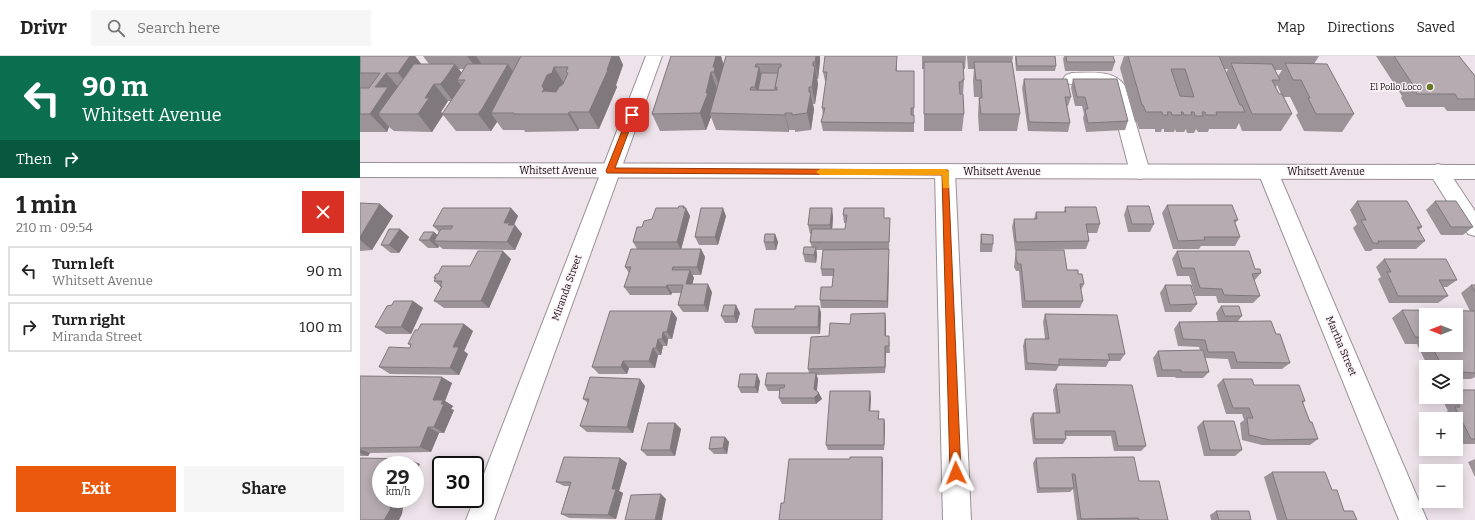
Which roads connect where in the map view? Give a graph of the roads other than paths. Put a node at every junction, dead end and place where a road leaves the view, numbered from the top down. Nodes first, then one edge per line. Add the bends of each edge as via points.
1 (659, 58) edge
2 (1072, 79) edge
3 (360, 170) edge
4 (610, 171) junction
5 (1438, 171) junction
6 (946, 172) junction
7 (1140, 172) junction
8 (1268, 172) junction
9 (1475, 172) edge
10 (1475, 228) edge
11 (480, 520) edge
12 (957, 520) edge
13 (1413, 520) edge

1 - 4 street, Miranda Street
2 - 7 street via 1106,80 1116,86
3 - 4 street, Whitsett Avenue
4 - 6 street, Whitsett Avenue
4 - 11 street, Miranda Street
5 - 8 street, Whitsett Avenue
5 - 9 street, Whitsett Avenue
5 - 10 street
6 - 7 street, Whitsett Avenue
6 - 12 street
7 - 8 street, Whitsett Avenue
8 - 13 street, Martha Street

